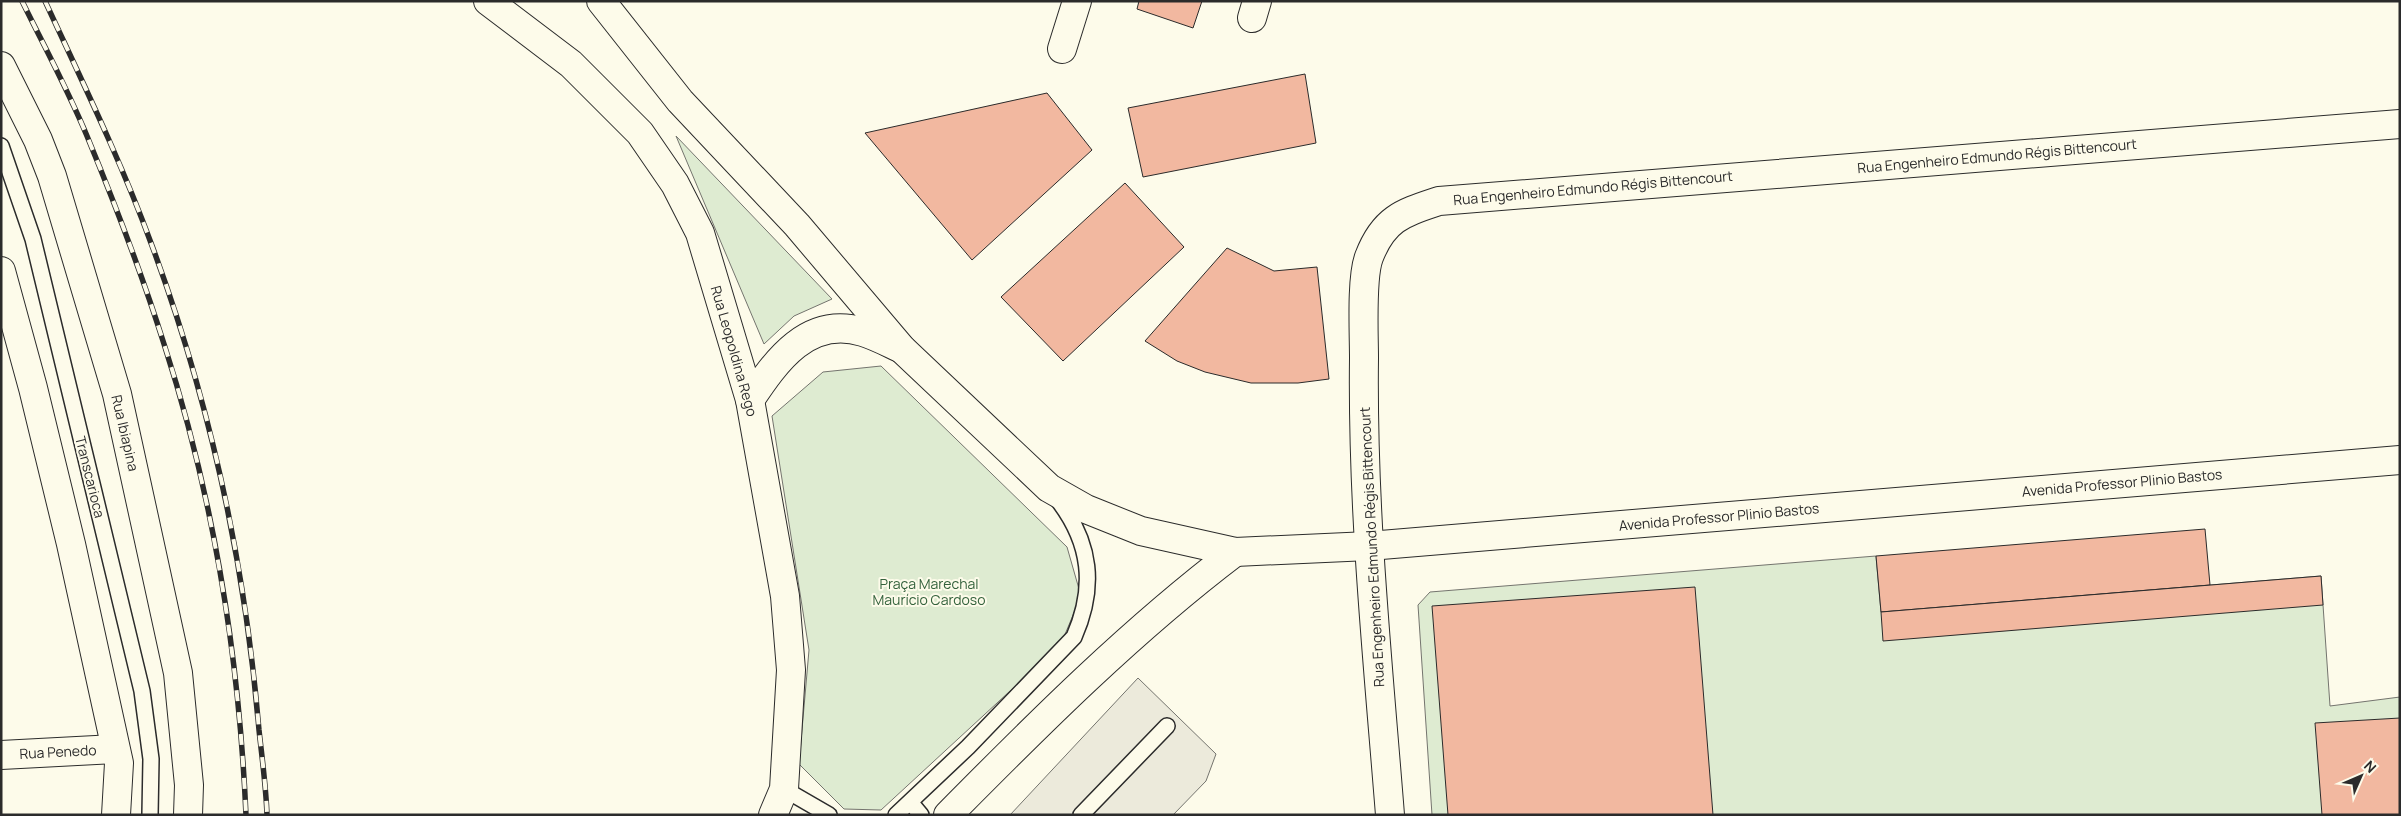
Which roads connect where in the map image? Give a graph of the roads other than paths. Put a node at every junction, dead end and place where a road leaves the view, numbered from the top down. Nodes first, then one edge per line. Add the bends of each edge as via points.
1 (488, 1) edge
2 (602, 1) edge
3 (1077, 1) edge
4 (1062, 49) dead end
5 (1, 66) edge
6 (2400, 124) edge
7 (1, 146) edge
8 (1, 271) edge
9 (902, 348) junction
10 (750, 400) junction
11 (2400, 460) edge
12 (1049, 488) junction
13 (1369, 546) junction
14 (1235, 552) junction
15 (1167, 726) dead end
16 (116, 749) junction
17 (1, 755) edge
18 (784, 789) junction
19 (911, 803) junction
20 (116, 815) edge
21 (150, 815) edge
22 (188, 815) edge
23 (773, 815) edge
24 (829, 815) edge
25 (896, 815) edge
26 (921, 815) edge
27 (948, 815) edge
28 (1081, 815) edge
29 (1390, 815) edge

1 - 10 street, Rua Leopoldina Rego via 571,64 640,133 675,184 700,233
2 - 9 street via 680,101 797,225
3 - 4 street
5 - 22 street, Rua Ibiapina via 52,176 117,394 178,673 189,785
6 - 13 street, Rua Engenheiro Edmundo Régis Bittencourt via 1439,201 1401,214 1383,230 1368,258 1364,296 1363,398
7 - 21 lane, Transcarioca via 33,239 142,691 151,759
8 - 16 street via 71,544
9 - 10 street via 862,331 819,331 792,346 773,365
9 - 12 street
10 - 18 street, Rua Leopoldina Rego via 785,596 791,670
11 - 13 street, Avenida Professor Plinio Bastos
12 - 14 street, Avenida Professor Plinio Bastos via 1086,509 1141,531
12 - 19 lane via 1070,516 1086,557 1089,584 1083,616 1074,637
13 - 14 street, Avenida Professor Plinio Bastos
13 - 29 street, Rua Engenheiro Edmundo Régis Bittencourt
14 - 27 street via 1186,589 1109,658
15 - 28 lane
16 - 17 street, Rua Penedo
16 - 20 street via 119,763
18 - 23 street, Rua Leopoldina Rego
18 - 24 lane
19 - 25 lane
19 - 26 lane

